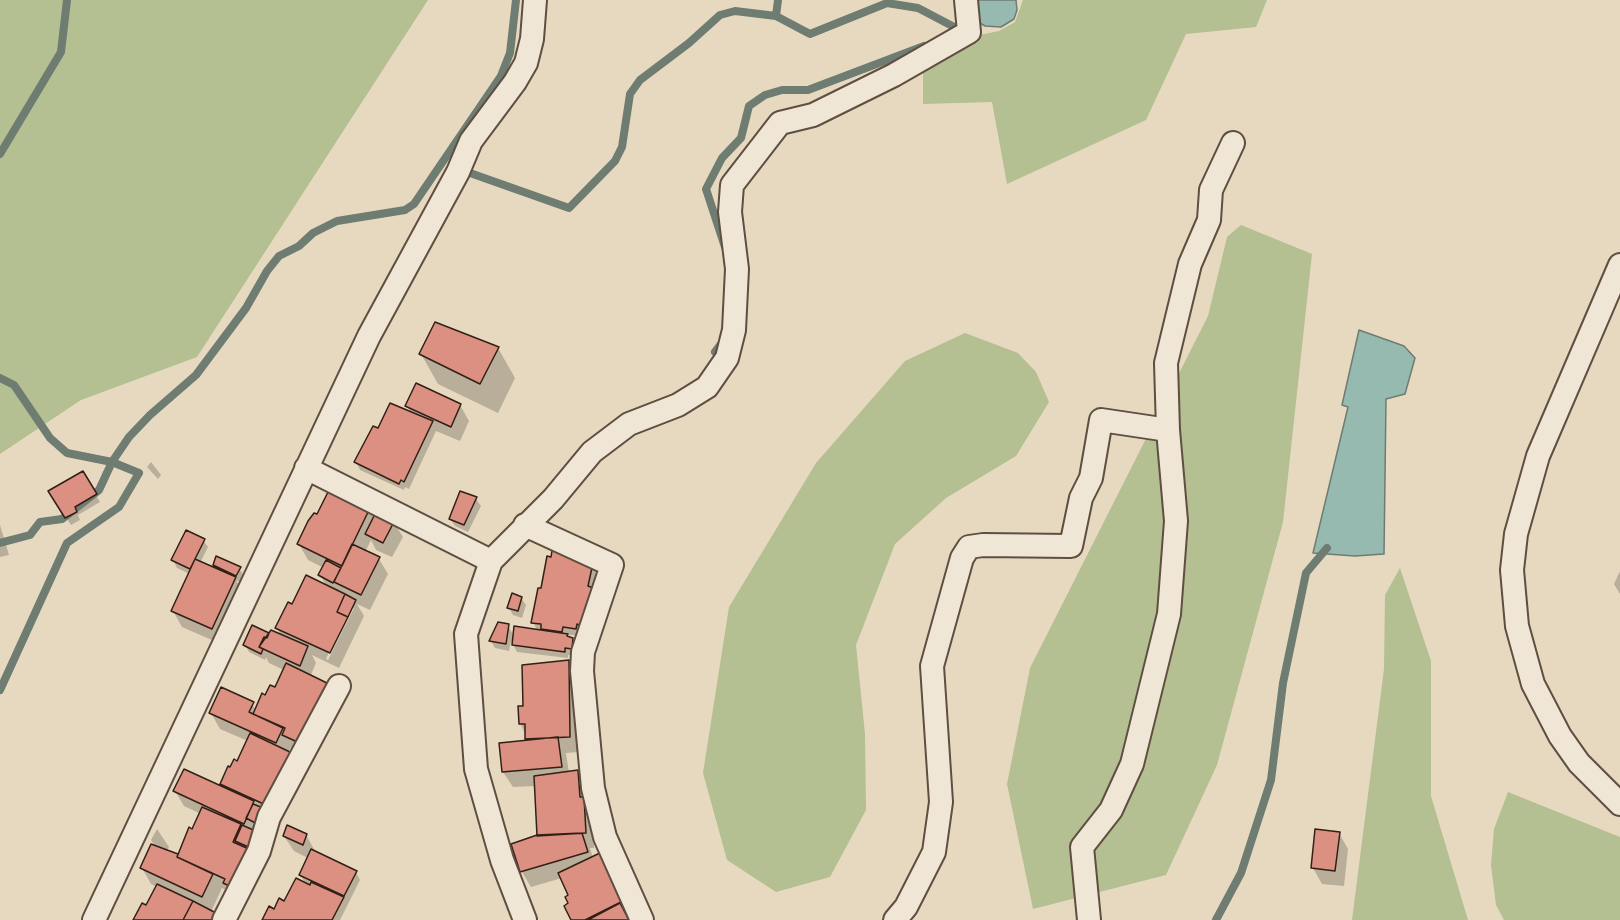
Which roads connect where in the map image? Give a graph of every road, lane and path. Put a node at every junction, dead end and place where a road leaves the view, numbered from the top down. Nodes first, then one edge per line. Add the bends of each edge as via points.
1 (535, 0) edge
2 (968, 16) edge
3 (1233, 143) dead end
4 (1620, 265) edge
5 (1168, 430) junction
6 (306, 468) junction
7 (525, 525) junction
8 (491, 561) junction
9 (339, 686) dead end
10 (1620, 804) edge
11 (94, 920) edge
12 (224, 920) edge
13 (525, 920) edge
14 (642, 920) edge
15 (895, 920) edge
16 (1089, 920) edge

1 - 6 street via 526,63 471,141 369,336
2 - 7 street via 969,32 894,75 813,115 780,123 732,185 730,212 737,269 734,330 727,358 707,387 678,405 629,424 592,452 553,499
3 - 5 street via 1211,190 1209,220 1190,264 1178,308 1166,363
4 - 10 street via 1538,456 1516,534 1512,570 1516,626 1533,684 1579,764
5 - 15 street via 1101,420 1091,478 1081,498 1071,546 983,545 969,547 962,558 932,666 941,802 934,852 906,907
5 - 16 street via 1176,521 1169,615 1131,764 1111,810 1082,847
6 - 8 street
6 - 11 street
7 - 8 street
7 - 14 street via 612,565 583,652 582,671 593,788 603,827
8 - 13 street via 466,634 476,769 502,860
9 - 12 street via 269,817 259,851

